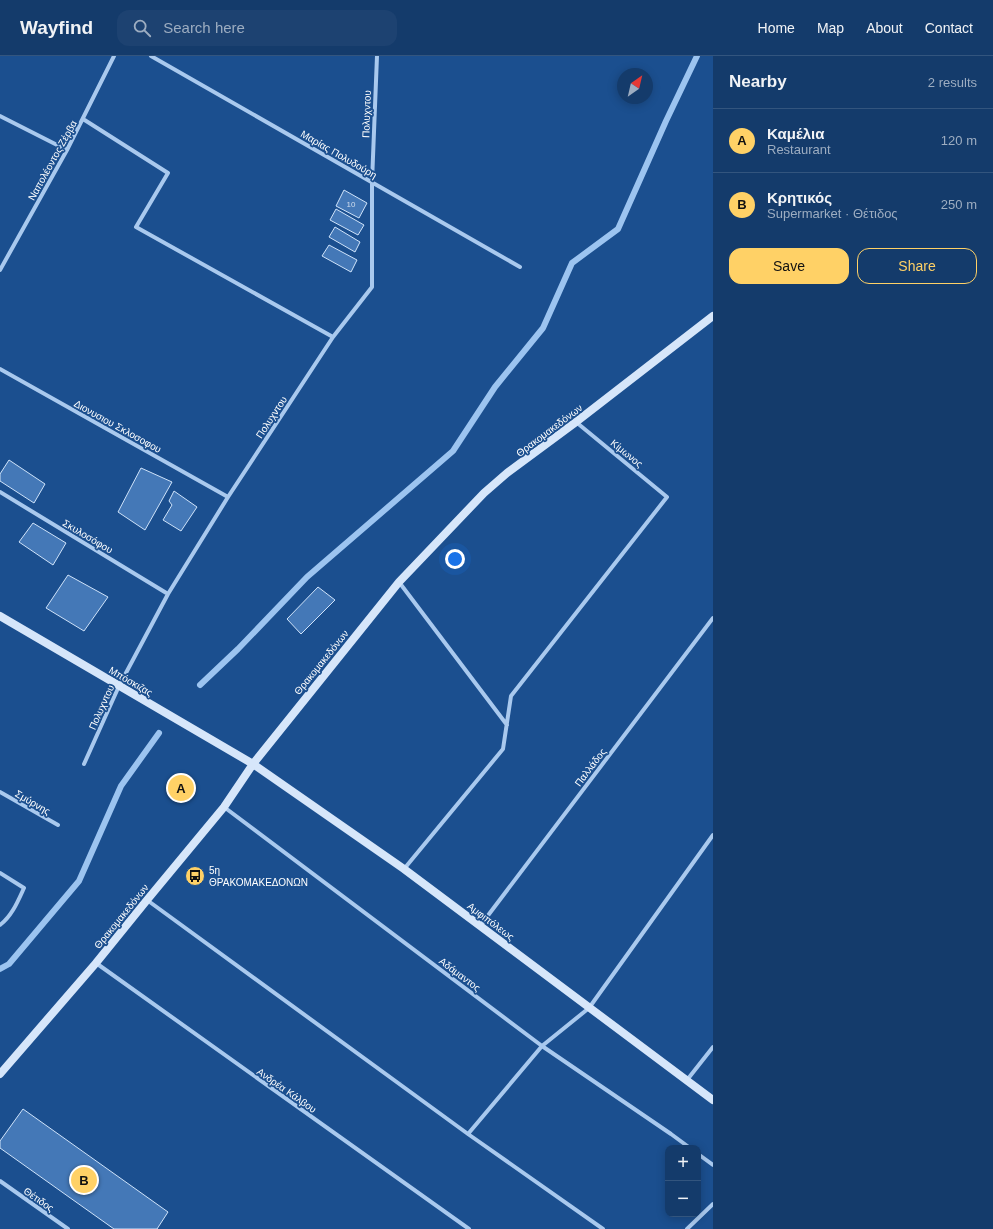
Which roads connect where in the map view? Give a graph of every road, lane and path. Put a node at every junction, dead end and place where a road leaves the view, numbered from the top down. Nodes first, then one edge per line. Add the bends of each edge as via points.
1 (114, 56) edge
2 (150, 56) edge
3 (377, 56) edge
4 (0, 116) edge
5 (83, 119) junction
6 (67, 150) junction
7 (372, 182) junction
8 (520, 266) dead end
9 (0, 270) edge
10 (713, 316) edge
11 (333, 337) junction
12 (0, 369) edge
13 (576, 422) junction
14 (0, 492) edge
15 (228, 498) junction
16 (399, 582) junction
17 (168, 594) junction
18 (0, 616) edge
19 (713, 618) edge
20 (119, 686) junction
21 (507, 725) junction
22 (84, 764) dead end
23 (253, 764) junction
24 (0, 792) edge
25 (224, 807) junction
26 (58, 825) dead end
27 (713, 835) edge
28 (404, 869) junction
29 (0, 873) edge
30 (147, 900) junction
31 (0, 925) edge
32 (480, 926) junction
33 (96, 963) junction
34 (589, 1008) junction
35 (542, 1046) junction
36 (713, 1047) edge
37 (0, 1074) edge
38 (687, 1081) junction
39 (713, 1100) edge
40 (468, 1134) junction
41 (686, 1145) edge
42 (701, 1156) edge
43 (713, 1165) edge
44 (0, 1181) edge
45 (713, 1204) edge
46 (68, 1229) edge
47 (469, 1229) edge
48 (603, 1229) edge
49 (687, 1229) edge

1 - 5 street, Ναπολέοντος Ζέρβα
2 - 7 street, Μαρίας Πολυδούρη
3 - 7 street, Πολυχντου
4 - 6 street
5 - 6 street, Ναπολέοντος Ζέρβα
5 - 11 street via 168,173 136,227
6 - 9 street, Ναπολέοντος Ζέρβα
7 - 8 street, Μαρίας Πολυδούρη
7 - 11 street, Πολυχντου via 372,287
10 - 13 main road, Θρακομακεδόνων
11 - 15 street, Πολυχντου
12 - 15 street, Διονυσιου Σκλοσοφου
13 - 16 main road, Θρακομακεδόνων via 484,493
13 - 21 street, Κίμωνος via 667,497 511,696
14 - 17 street, Σκυλοσόφου
15 - 17 street, Πολυχντου
16 - 21 street
16 - 23 main road, Θρακομακεδόνων
17 - 20 street, Πολυχντου
18 - 20 main road, Μπόσκιζας
19 - 32 street, Παλλάδος
20 - 22 street, Πολυχντου
20 - 23 main road, Μπόσκιζας
21 - 28 street via 503,750
23 - 25 main road, Θρακομακεδόνων
23 - 28 main road, Αμφιπόλεως
24 - 26 street, Σμύρνης
25 - 30 main road, Θρακομακεδόνων
25 - 35 street, Αδάμαντος
27 - 34 street
28 - 32 main road, Αμφιπόλεως
29 - 31 street via 24,888 7,920
30 - 33 main road, Θρακομακεδόνων
30 - 40 street
32 - 34 main road, Αμφιπόλεως
33 - 37 main road, Θρακομακεδόνων
33 - 47 street, Ανδρέα Κάλβου
34 - 35 street
34 - 38 main road, Αμφιπόλεως
35 - 40 street
35 - 41 street, Αδάμαντος
36 - 38 street
38 - 39 main road, Αμφιπόλεως
40 - 48 street
42 - 43 street
44 - 46 street, Θέτιδος
45 - 49 street

